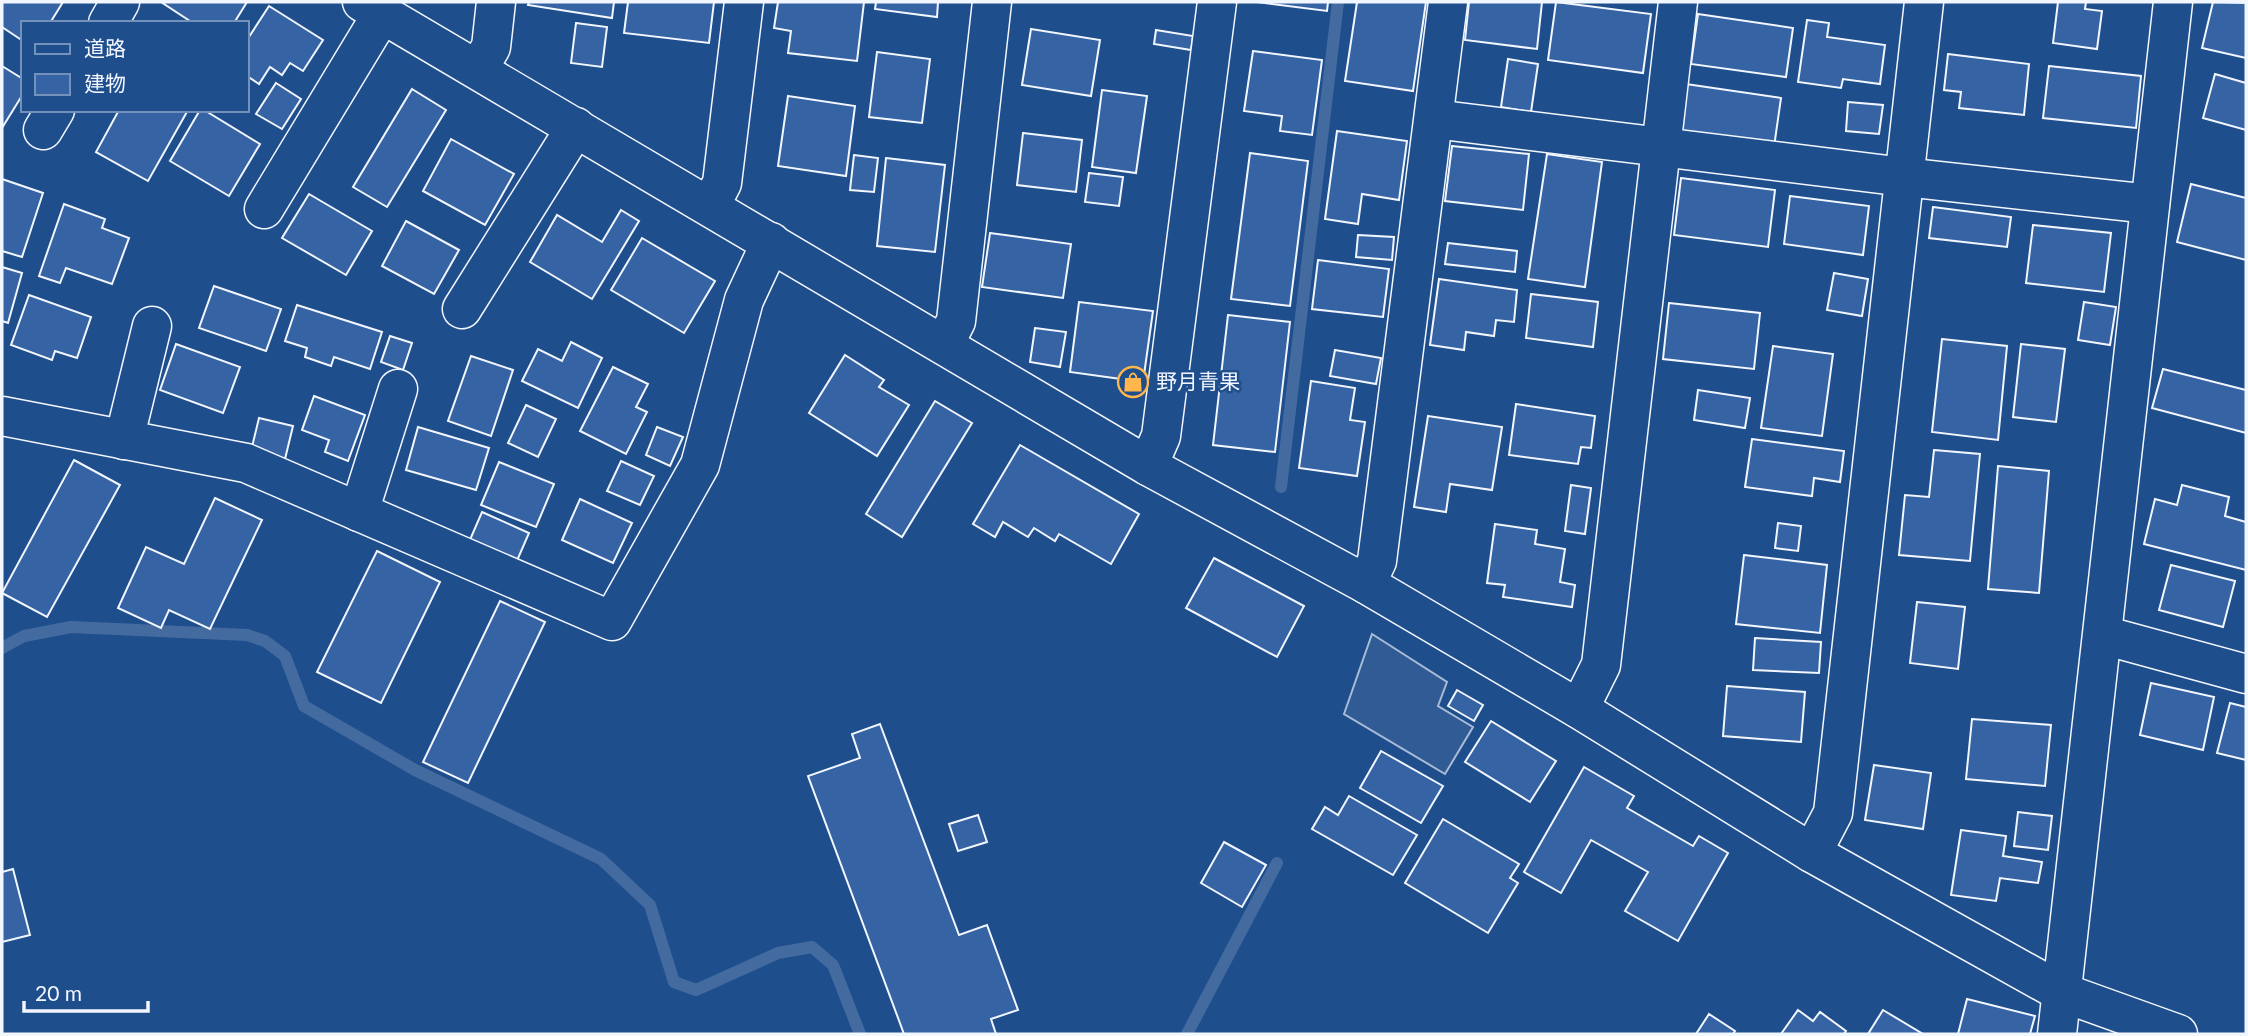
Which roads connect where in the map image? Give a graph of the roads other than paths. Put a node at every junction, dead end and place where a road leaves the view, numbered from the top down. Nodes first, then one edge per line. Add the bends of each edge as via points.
1 (120, 2) edge
2 (496, 2) edge
3 (744, 2) edge
4 (992, 2) edge
5 (1217, 2) edge
6 (1448, 2) edge
7 (1678, 2) edge
8 (1924, 2) edge
9 (2173, 2) edge
10 (372, 8) edge
11 (109, 21) edge
12 (478, 69) junction
13 (1434, 119) junction
14 (576, 127) junction
15 (1660, 146) junction
16 (1904, 177) junction
17 (2150, 204) junction
18 (710, 206) junction
19 (264, 209) dead end
20 (771, 242) junction
21 (462, 309) dead end
22 (152, 326) dead end
23 (944, 345) junction
24 (398, 389) dead end
25 (2, 416) edge
26 (124, 440) junction
27 (1148, 466) junction
28 (359, 512) junction
29 (1366, 584) junction
30 (2103, 635) junction
31 (2246, 674) edge
32 (1579, 709) junction
33 (1812, 853) junction
34 (2061, 992) junction
35 (2057, 1034) edge
36 (2178, 1034) edge

1 - 11 street
2 - 12 street via 491,47
3 - 18 street via 722,183
4 - 23 street via 956,321
5 - 27 street via 1161,436
6 - 13 street
7 - 15 street
8 - 16 street
9 - 17 street
10 - 12 street
10 - 19 street
12 - 14 street
13 - 15 street
13 - 29 street via 1377,561
14 - 18 street
14 - 21 street
15 - 16 street
15 - 32 street via 1601,665
16 - 17 street
16 - 33 street via 1833,813
17 - 30 street
18 - 20 street
20 - 23 street
20 - 28 street via 744,300 700,465 612,621
22 - 26 street
23 - 27 street
24 - 28 street
25 - 26 street
26 - 28 street via 246,463
27 - 29 street
29 - 32 street
30 - 31 street
30 - 34 street
32 - 33 street
33 - 34 street
34 - 35 street
34 - 36 street

